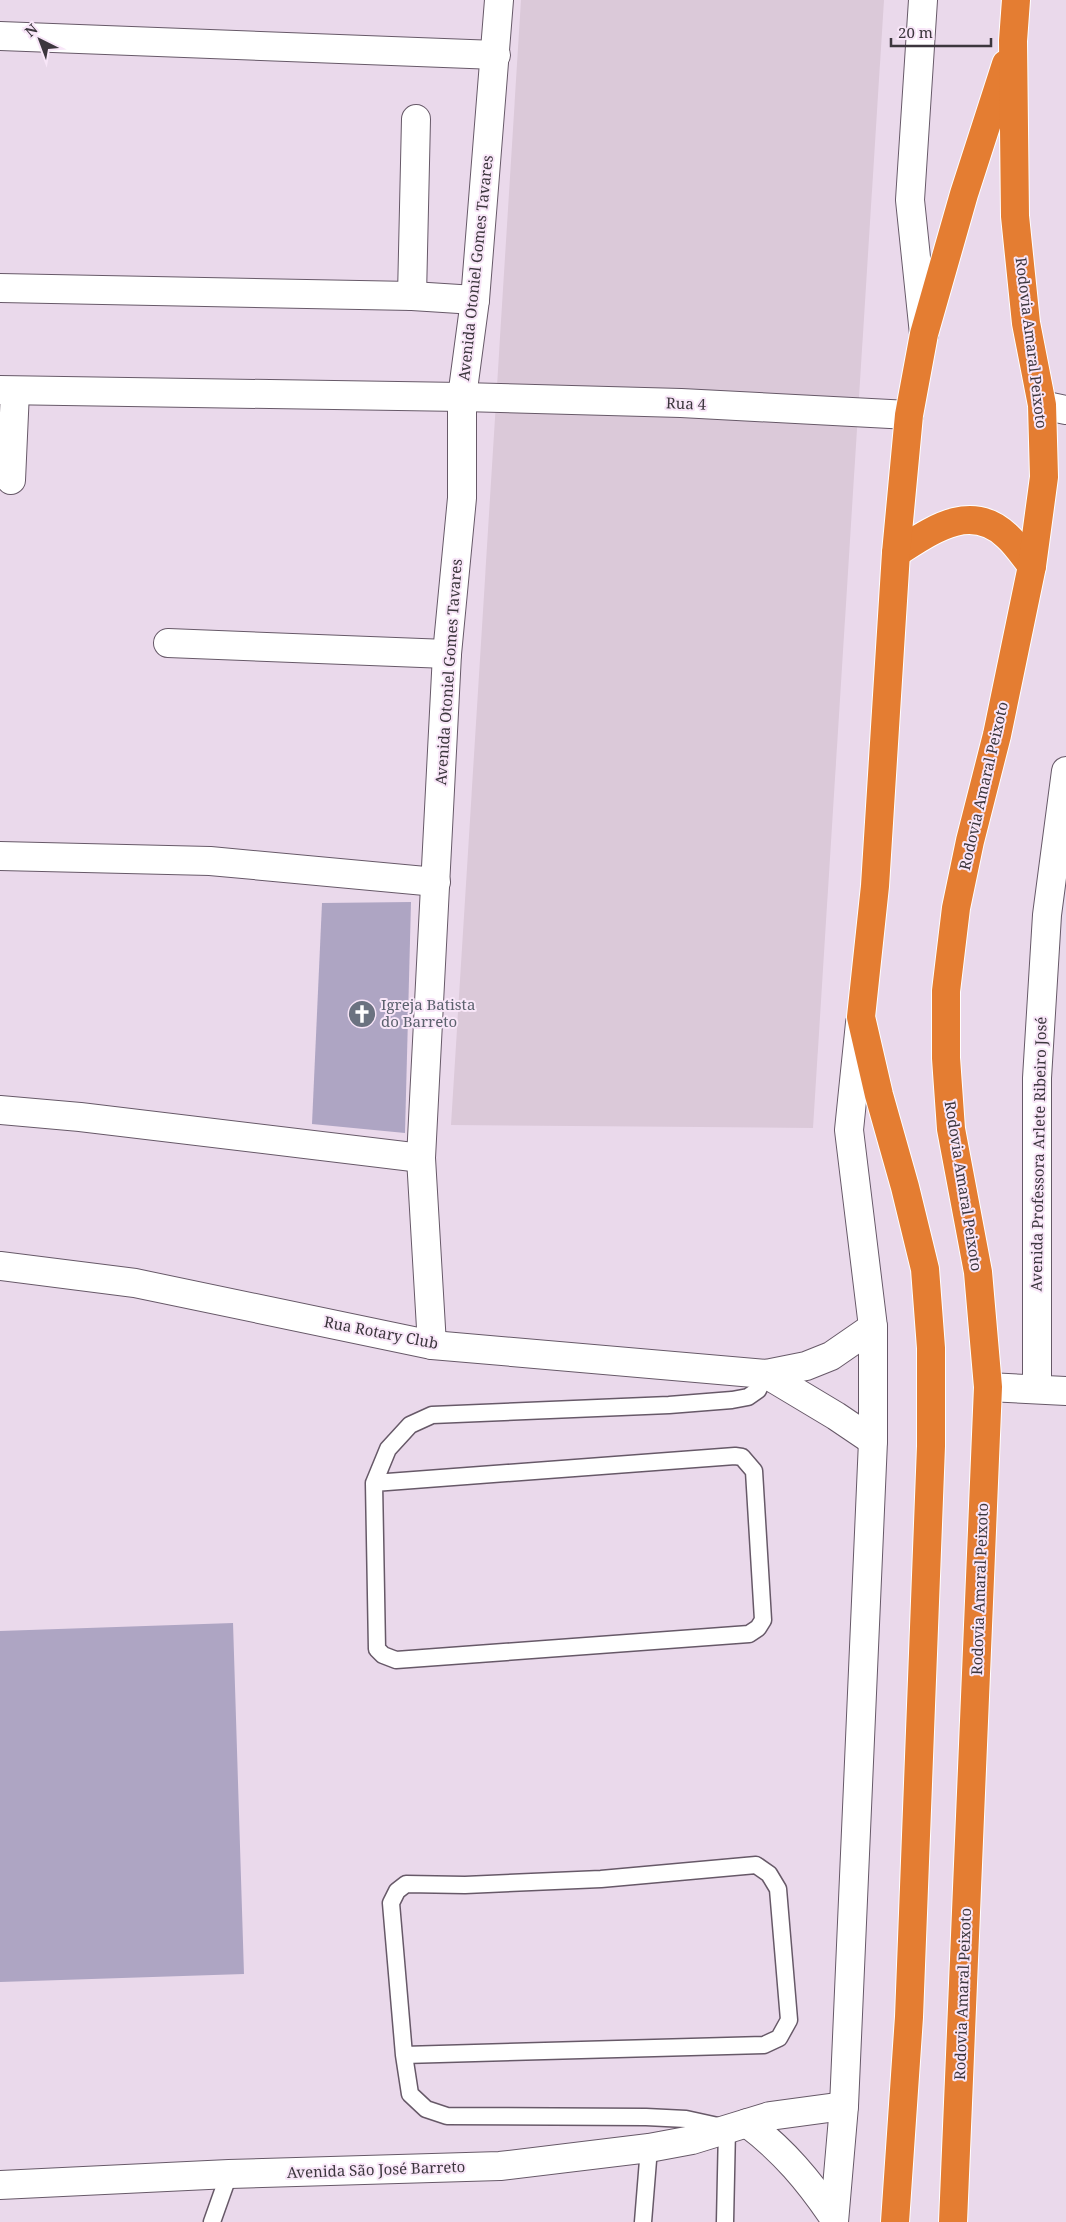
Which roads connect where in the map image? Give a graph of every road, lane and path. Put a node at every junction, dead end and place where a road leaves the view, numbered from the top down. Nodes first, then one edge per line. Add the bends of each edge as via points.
1 (499, 0) edge
2 (922, 0) edge
3 (1016, 0) edge
4 (0, 36) edge
5 (1013, 41) junction
6 (496, 55) junction
7 (416, 119) dead end
8 (0, 288) edge
9 (412, 296) junction
10 (475, 300) junction
11 (924, 334) junction
12 (7, 390) edge
13 (462, 397) junction
14 (1054, 408) edge
15 (908, 415) junction
16 (11, 480) dead end
17 (896, 553) junction
18 (1032, 566) junction
19 (168, 643) dead end
20 (448, 654) junction
21 (1066, 771) edge
22 (0, 856) edge
23 (436, 882) junction
24 (861, 1017) junction
25 (0, 1110) edge
26 (421, 1158) junction
27 (0, 1266) edge
28 (873, 1327) junction
29 (432, 1345) junction
30 (766, 1374) junction
31 (988, 1387) junction
32 (1037, 1390) junction
33 (1066, 1391) edge
34 (873, 1441) junction
35 (374, 1484) junction
36 (404, 2055) junction
37 (844, 2106) junction
38 (737, 2125) junction
39 (649, 2148) junction
40 (229, 2174) junction
41 (0, 2184) edge
42 (834, 2220) edge
43 (212, 2222) edge
44 (643, 2222) edge
45 (725, 2222) edge
46 (895, 2222) edge
47 (953, 2222) edge

1 - 6 street, Avenida Otoniel Gomes Tavares
2 - 11 street via 910,200
3 - 5 highway, Rodovia Amaral Peixoto
4 - 6 street
5 - 11 highway, Rodovia Amaral Peixoto
5 - 14 highway, Rodovia Amaral Peixoto via 1015,216 1026,323
6 - 10 street, Avenida Otoniel Gomes Tavares
7 - 9 street
8 - 9 street
9 - 10 street
10 - 13 street, Avenida Otoniel Gomes Tavares
11 - 15 highway, Rodovia Amaral Peixoto
12 - 13 street, Rua 4
12 - 16 street
13 - 15 street, Rua 4 via 682,403
13 - 20 street, Avenida Otoniel Gomes Tavares via 462,498
14 - 18 highway, Rodovia Amaral Peixoto
15 - 17 highway, Rodovia Amaral Peixoto
17 - 18 highway via 938,528 960,520 982,520 1007,535
17 - 24 highway, Rodovia Amaral Peixoto via 876,886
18 - 31 highway, Rodovia Amaral Peixoto via 998,735 956,908 946,991 951,1129 978,1272
19 - 20 street
20 - 23 street, Avenida Otoniel Gomes Tavares
21 - 32 street, Avenida Professora Arlete Ribeiro José via 1047,915 1037,1078
22 - 23 street via 210,861
23 - 26 street, Avenida Otoniel Gomes Tavares
24 - 28 street, Rodovia Amaral Peixoto via 850,1130
24 - 46 highway, Rodovia Amaral Peixoto via 925,1269 931,1348 931,1446 909,2017
25 - 26 street via 80,1116
26 - 29 street, Avenida Otoniel Gomes Tavares
27 - 29 street, Rua Rotary Club via 135,1283
28 - 30 street, Rua Rotary Club via 831,1356 806,1366
28 - 34 street, Rodovia Amaral Peixoto
29 - 30 street, Rua Rotary Club
30 - 34 street, Rua Rotary Club
30 - 35 lane via 758,1390 748,1398 732,1400 432,1415 410,1424 388,1449
31 - 32 street
31 - 47 highway, Rodovia Amaral Peixoto
32 - 33 street
34 - 37 street, Rodovia Amaral Peixoto
35 - 35 lane via 377,1649 396,1660 749,1634 763,1620 754,1471 742,1458
36 - 36 lane via 391,1903 397,1891 406,1884 465,1885 601,1879 756,1866 769,1874 778,1889 789,2020 779,2038 764,2045
36 - 38 lane via 410,2094 426,2109 447,2116 646,2117
37 - 38 street, Avenida São José Barreto via 792,2112
37 - 42 street, Rodovia Amaral Peixoto
38 - 39 street, Avenida São José Barreto via 692,2140
38 - 42 street via 771,2141 814,2189
38 - 45 lane
39 - 40 street, Avenida São José Barreto via 500,2166
39 - 44 lane
40 - 41 street, Avenida São José Barreto
40 - 43 lane

